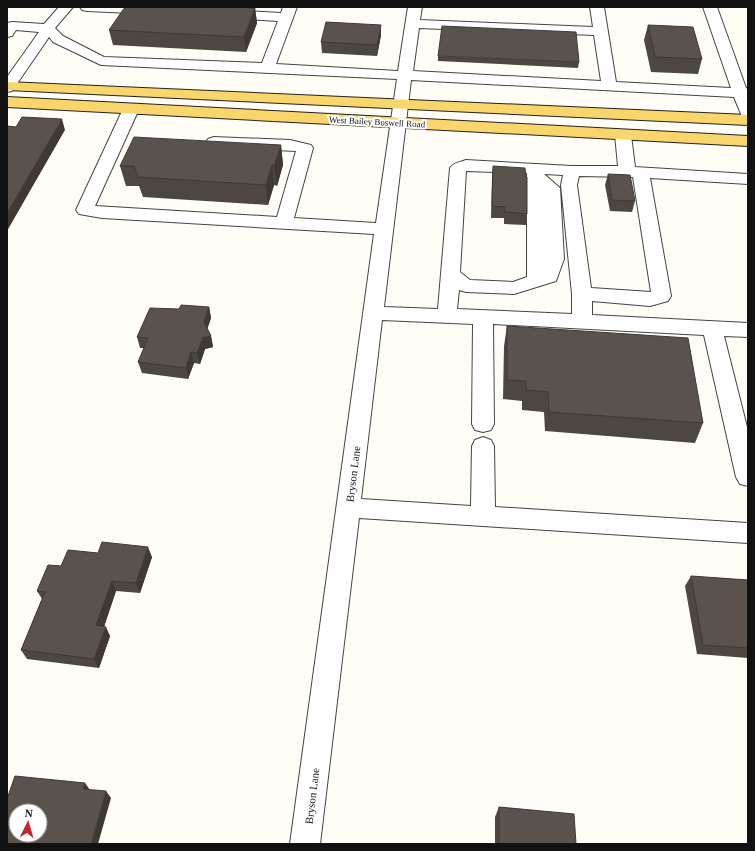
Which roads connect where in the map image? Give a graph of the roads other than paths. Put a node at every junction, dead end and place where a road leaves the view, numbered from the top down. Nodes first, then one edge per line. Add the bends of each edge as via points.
1 (66, 7) edge
2 (86, 7) edge
3 (415, 7) edge
4 (597, 7) edge
5 (710, 7) edge
6 (169, 11) edge
7 (289, 12) edge
8 (211, 13) edge
9 (412, 24) junction
10 (9, 28) edge
11 (48, 28) junction
12 (601, 31) junction
13 (267, 68) junction
14 (404, 76) junction
15 (8, 86) edge
16 (609, 86) junction
17 (744, 92) edge
18 (7, 102) edge
19 (130, 109) junction
20 (399, 114) junction
21 (748, 116) edge
22 (748, 120) edge
23 (623, 134) junction
24 (196, 141) edge
25 (748, 141) edge
26 (572, 171) junction
27 (535, 172) junction
28 (633, 172) junction
29 (748, 179) edge
30 (284, 224) junction
31 (384, 229) junction
32 (449, 274) junction
33 (582, 294) junction
34 (374, 313) junction
35 (448, 317) junction
36 (483, 319) junction
37 (582, 321) junction
38 (712, 328) junction
39 (748, 330) edge
40 (483, 424) dead end
41 (483, 446) dead end
42 (748, 477) edge
43 (349, 508) junction
44 (483, 516) junction
45 (748, 533) edge
46 (305, 844) edge

1 - 11 street
2 - 6 street
3 - 9 street, Bryson Lane
4 - 12 street
5 - 17 street
7 - 8 street
7 - 13 street
9 - 12 street
9 - 14 street, Bryson Lane
10 - 11 street
11 - 13 street via 58,39 101,61
11 - 15 street
12 - 16 street
13 - 14 street
14 - 16 street
14 - 20 street, Bryson Lane
15 - 20 main road, West Bailey Boswell Road
16 - 17 street
17 - 21 street
18 - 19 main road, West Bailey Boswell Road
19 - 20 main road, West Bailey Boswell Road
19 - 30 street via 125,138 85,210
20 - 22 main road, West Bailey Boswell Road
20 - 23 main road, West Bailey Boswell Road
20 - 31 street, Bryson Lane
23 - 25 main road, West Bailey Boswell Road
23 - 28 street via 627,164
24 - 30 street via 290,145 305,148
26 - 27 street
26 - 28 street
26 - 33 street via 569,185
27 - 32 street via 466,165 458,168
27 - 32 street via 552,188 555,259 550,277 514,288 466,286
28 - 29 street
28 - 33 street via 661,296 650,299
30 - 31 street
31 - 34 street, Bryson Lane
32 - 35 street
33 - 37 street
34 - 35 street
34 - 43 street, Bryson Lane
35 - 36 street
36 - 37 street
36 - 40 street
37 - 38 street
38 - 39 street
38 - 42 street
41 - 44 street
43 - 44 street
43 - 46 street, Bryson Lane
44 - 45 street

